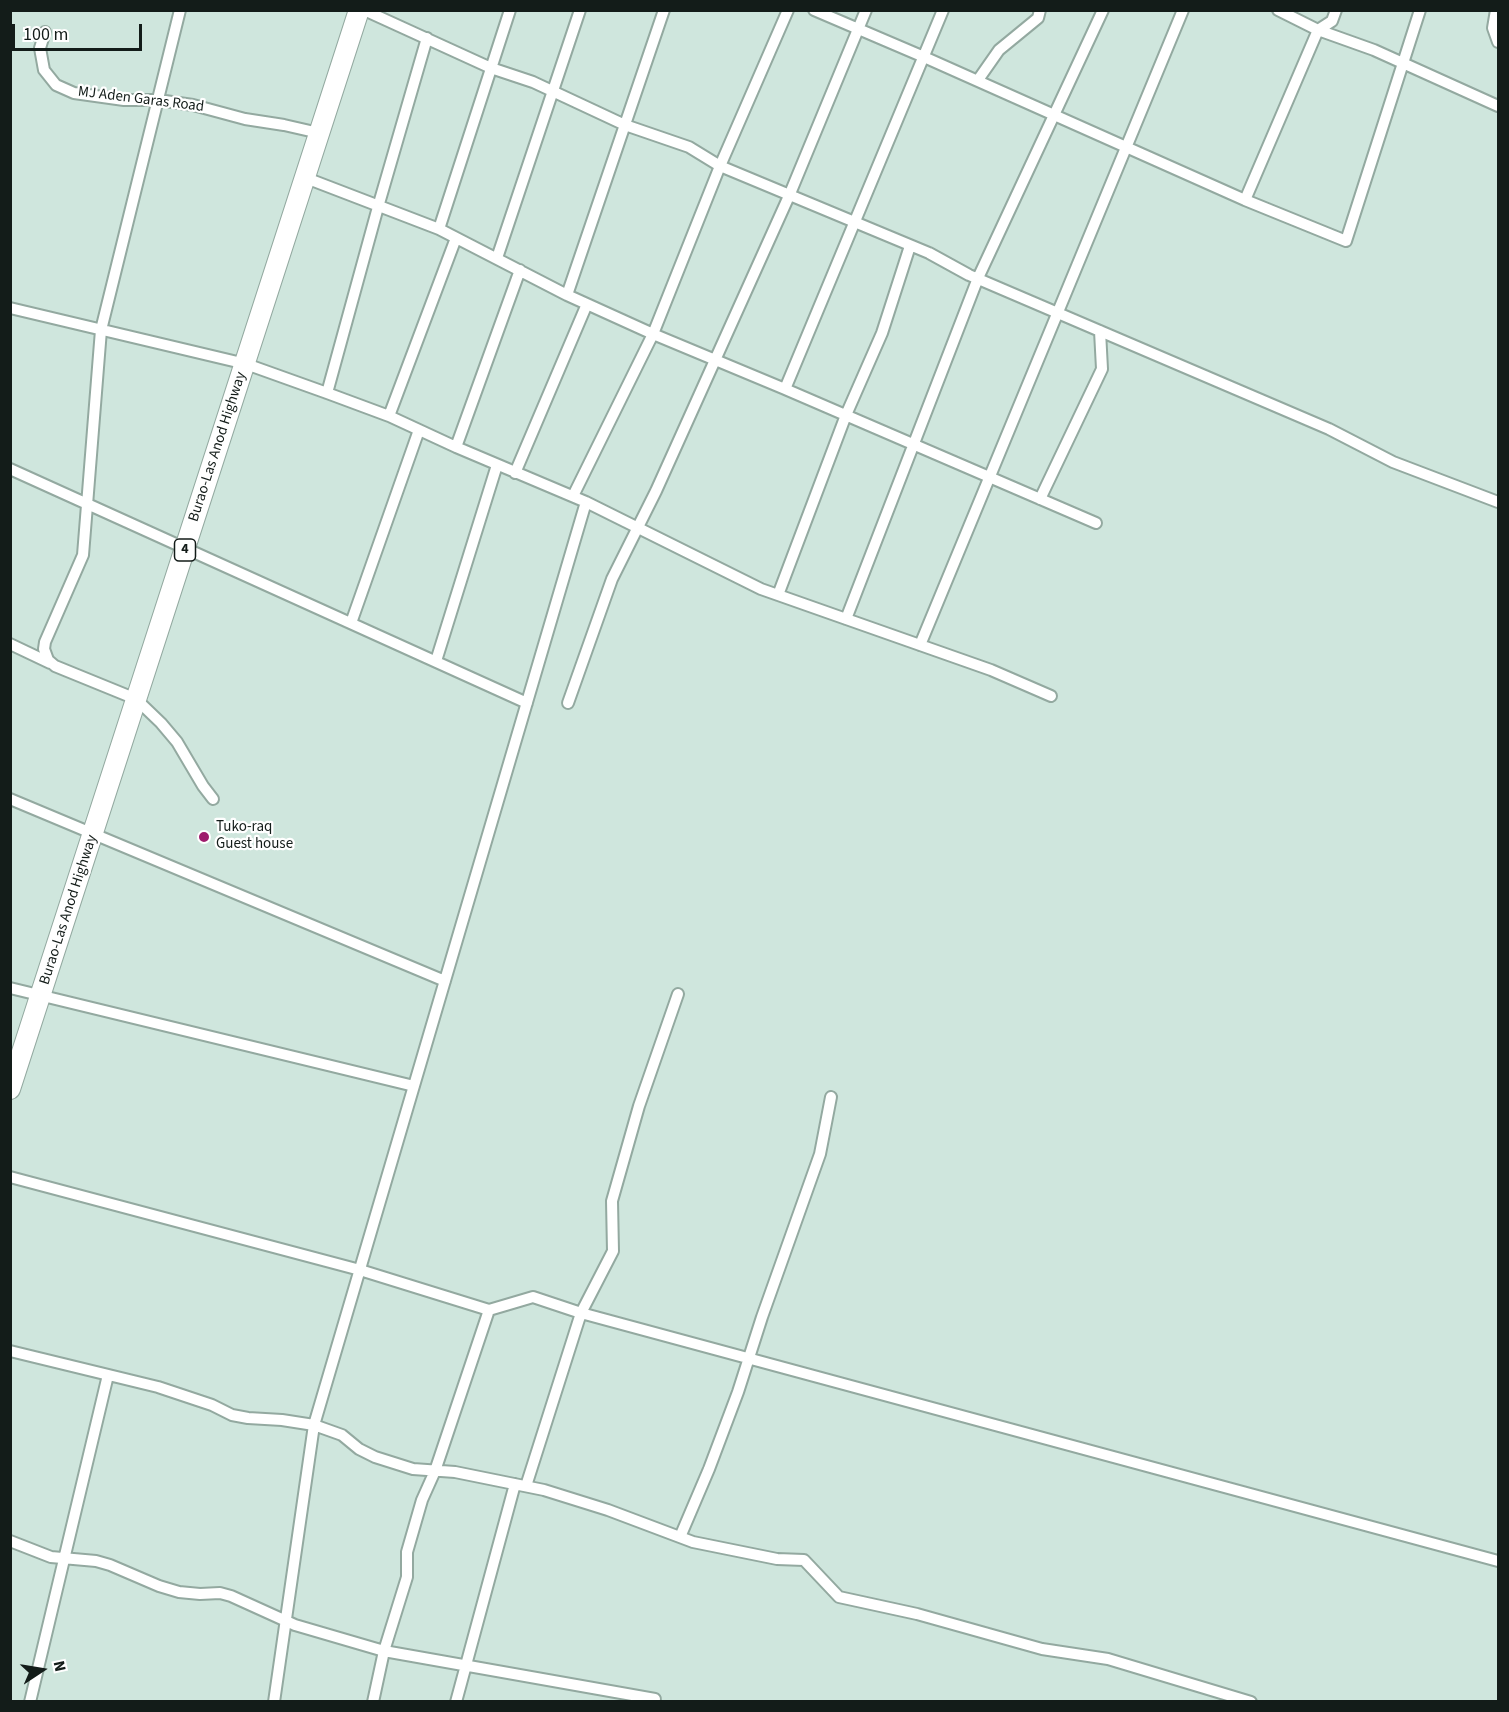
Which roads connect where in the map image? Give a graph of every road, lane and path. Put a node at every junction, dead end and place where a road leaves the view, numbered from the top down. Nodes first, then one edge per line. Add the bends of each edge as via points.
1 (180, 10) edge
2 (359, 10) edge
3 (364, 10) edge
4 (510, 10) edge
5 (580, 10) edge
6 (664, 10) edge
7 (788, 10) edge
8 (814, 10) edge
9 (866, 10) edge
10 (944, 10) edge
11 (1040, 10) edge
12 (1103, 10) edge
13 (1183, 10) edge
14 (1278, 10) edge
15 (1336, 10) edge
16 (1420, 10) edge
17 (1496, 10) edge
18 (858, 28) junction
19 (1318, 30) junction
20 (45, 32) dead end
21 (427, 38) junction
22 (1498, 42) edge
23 (924, 57) junction
24 (1403, 63) junction
25 (490, 68) junction
26 (978, 80) junction
27 (552, 91) junction
28 (158, 100) junction
29 (1498, 106) edge
30 (1054, 115) junction
31 (626, 125) junction
32 (319, 134) junction
33 (1126, 147) junction
34 (720, 166) junction
35 (306, 178) junction
36 (789, 196) junction
37 (1245, 200) junction
38 (378, 207) junction
39 (854, 223) junction
40 (439, 230) junction
41 (456, 238) junction
42 (910, 246) junction
43 (497, 258) junction
44 (520, 270) junction
45 (978, 278) junction
46 (567, 295) junction
47 (587, 304) junction
48 (10, 308) edge
49 (1058, 312) junction
50 (101, 330) junction
51 (1100, 331) junction
52 (653, 334) junction
53 (715, 360) junction
54 (246, 364) junction
55 (785, 389) junction
56 (327, 393) junction
57 (846, 415) junction
58 (389, 416) junction
59 (419, 430) junction
60 (914, 445) junction
61 (456, 447) junction
62 (497, 465) junction
63 (10, 469) edge
64 (515, 472) junction
65 (989, 478) junction
66 (573, 496) junction
67 (1040, 499) junction
68 (586, 502) junction
69 (1498, 502) edge
70 (87, 504) junction
71 (1096, 523) dead end
72 (638, 527) junction
73 (185, 549) junction
74 (778, 595) junction
75 (846, 619) junction
76 (351, 623) junction
77 (10, 644) edge
78 (920, 645) junction
79 (436, 661) junction
80 (55, 666) junction
81 (1051, 696) dead end
82 (136, 699) junction
83 (527, 702) junction
84 (568, 703) dead end
85 (10, 800) edge
86 (213, 800) dead end
87 (93, 834) junction
88 (445, 981) junction
89 (10, 988) edge
90 (678, 994) dead end
91 (41, 995) junction
92 (414, 1086) junction
93 (10, 1089) edge
94 (831, 1097) dead end
95 (10, 1177) edge
96 (360, 1270) junction
97 (489, 1311) junction
98 (581, 1313) junction
99 (10, 1351) edge
100 (749, 1358) junction
101 (108, 1375) junction
102 (314, 1425) junction
103 (435, 1471) junction
104 (520, 1485) junction
105 (680, 1537) junction
106 (10, 1541) edge
107 (64, 1559) junction
108 (1498, 1561) edge
109 (286, 1621) junction
110 (384, 1651) junction
111 (467, 1666) junction
112 (655, 1698) dead end
113 (30, 1701) edge
114 (274, 1701) edge
115 (373, 1701) edge
116 (456, 1701) edge
117 (1251, 1701) edge

1 - 28 street
2 - 32 highway, Burao-Las Anod Highway / 4
3 - 21 street
4 - 25 street
5 - 27 street
6 - 31 street
7 - 34 street
8 - 18 street
9 - 18 street
10 - 23 street
11 - 26 street via 1038,18 999,50
12 - 30 street
13 - 33 street
14 - 19 street
15 - 19 street via 1332,21
16 - 24 street
17 - 22 street via 1493,28
18 - 23 street
18 - 36 street
19 - 24 street
19 - 37 street
20 - 28 street, MJ Aden Garas Road via 40,58 56,85 94,97
21 - 25 street
21 - 38 street
23 - 26 street
23 - 39 street
24 - 29 street
24 - 37 street via 1346,241
25 - 27 street
25 - 40 street
26 - 30 street
27 - 31 street
27 - 43 street
28 - 32 street, MJ Aden Garas Road
28 - 50 street
30 - 33 street
30 - 45 street
31 - 34 street via 689,147
31 - 46 street
32 - 35 highway, Burao-Las Anod Highway / 4
33 - 37 street
33 - 49 street
34 - 36 street
34 - 52 street
35 - 38 street
35 - 54 highway, Burao-Las Anod Highway / 4
36 - 39 street
36 - 53 street
38 - 40 street
38 - 56 street
39 - 42 street
39 - 55 street
40 - 41 street
41 - 43 street
41 - 58 street
42 - 45 street
42 - 57 street via 882,333
43 - 44 street
44 - 46 street
44 - 61 street
45 - 49 street
45 - 60 street
46 - 47 street
47 - 52 street
47 - 64 street
48 - 50 street
49 - 51 street
49 - 65 street
50 - 54 street
50 - 70 street
51 - 67 street via 1102,369
51 - 69 street via 1329,429 1393,462
52 - 53 street
52 - 66 street
53 - 55 street
53 - 72 street
54 - 56 street
54 - 73 highway, Burao-Las Anod Highway / 4
55 - 57 street
56 - 58 street
57 - 60 street
57 - 74 street
58 - 59 street
59 - 61 street
59 - 76 street
60 - 65 street
60 - 75 street
61 - 62 street
62 - 64 street
62 - 79 street
63 - 70 street
64 - 66 street
65 - 67 street
65 - 78 street
66 - 68 street
67 - 71 street
68 - 72 street
68 - 83 street
70 - 73 street
70 - 80 street via 83,555 45,642 45,655
72 - 74 street
72 - 84 street via 612,579
73 - 76 street
73 - 82 highway, Burao-Las Anod Highway / 4
74 - 75 street
75 - 78 street
76 - 79 street
77 - 80 street
78 - 81 street
79 - 83 street
80 - 82 street
82 - 86 street via 177,742
82 - 87 highway, Burao-Las Anod Highway / 4
83 - 88 street
85 - 87 street
87 - 88 street
87 - 91 highway, Burao-Las Anod Highway / 4
88 - 92 street
89 - 91 street
90 - 98 street via 639,1106 612,1201 613,1251
91 - 92 street
91 - 93 highway, Burao-Las Anod Highway / 4
92 - 96 street
94 - 100 street via 820,1154
95 - 96 street
96 - 97 street
96 - 102 street
97 - 98 street via 533,1298
97 - 103 street
98 - 100 street
98 - 104 street
99 - 101 street
100 - 105 street
100 - 108 street
101 - 102 street via 158,1387 232,1415
101 - 107 street
102 - 103 street via 342,1435 375,1457 413,1469
102 - 109 street
103 - 104 street
103 - 110 street via 407,1552 407,1577
104 - 105 street via 608,1510
104 - 111 street
105 - 117 street via 777,1559 804,1560 839,1597 1042,1649 1108,1659
106 - 107 street
107 - 109 street via 110,1565 179,1592 231,1596
107 - 113 street
109 - 110 street
109 - 114 street
110 - 111 street
110 - 115 street
111 - 112 street
111 - 116 street

